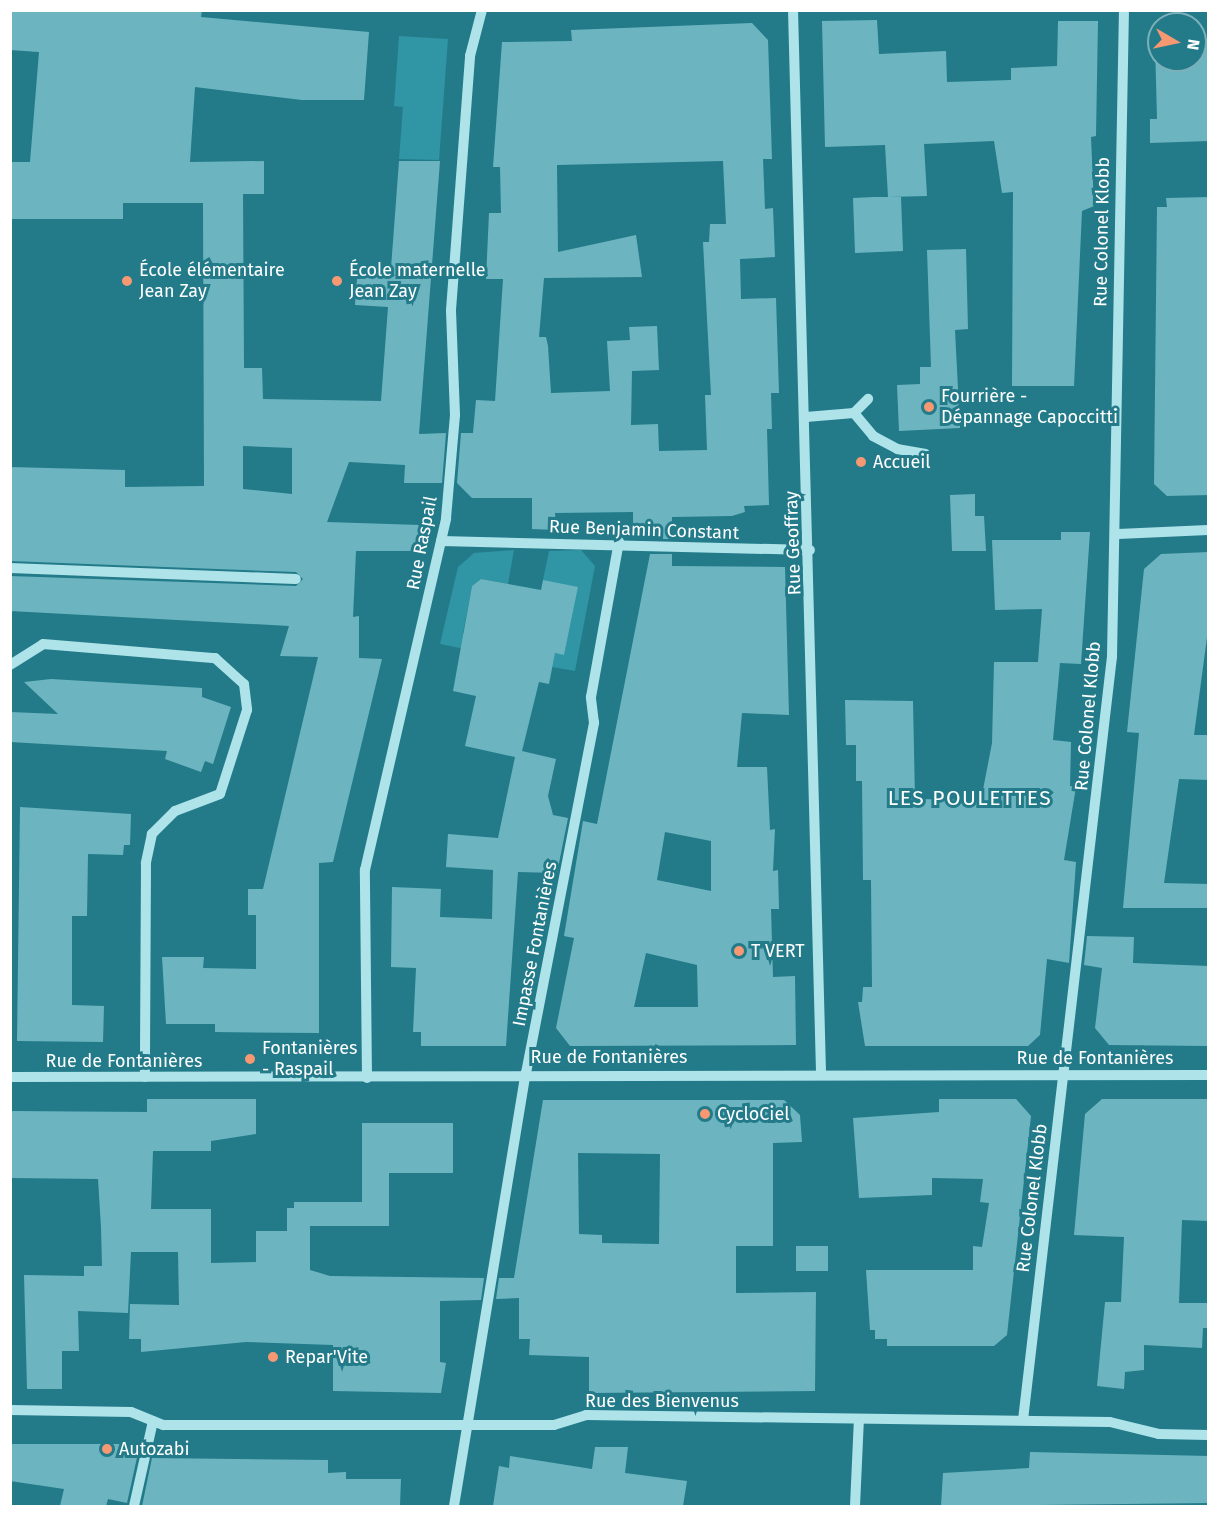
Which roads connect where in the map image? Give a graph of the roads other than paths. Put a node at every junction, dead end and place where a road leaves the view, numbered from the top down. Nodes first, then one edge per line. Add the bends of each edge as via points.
1 (482, 10) edge
2 (793, 10) edge
3 (1124, 10) edge
4 (868, 399) dead end
5 (854, 413) junction
6 (806, 417) junction
7 (926, 454) dead end
8 (1209, 530) edge
9 (1118, 534) junction
10 (441, 541) junction
11 (619, 542) junction
12 (810, 550) junction
13 (10, 568) edge
14 (296, 579) dead end
15 (10, 665) edge
16 (526, 1072) junction
17 (821, 1075) junction
18 (1062, 1075) junction
19 (1209, 1075) edge
20 (10, 1077) edge
21 (145, 1077) junction
22 (367, 1078) junction
23 (10, 1410) edge
24 (859, 1419) junction
25 (1023, 1420) junction
26 (153, 1421) junction
27 (469, 1424) junction
28 (1209, 1435) edge
29 (134, 1506) edge
30 (454, 1506) edge
31 (855, 1506) edge

1 - 10 street, Rue Raspail via 467,90 451,310 455,415
2 - 6 street, Rue Geoffray
3 - 9 street, Rue Colonel Klobb
4 - 5 street
5 - 6 street
5 - 7 street via 873,436 897,449
6 - 12 street, Rue Geoffray
8 - 9 street
9 - 18 street, Rue Colonel Klobb via 1101,766
10 - 11 street, Rue Benjamin Constant
10 - 22 street, Rue Raspail via 365,870
11 - 12 street, Rue Benjamin Constant via 650,549
11 - 16 street, Impasse Fontanières via 591,697 594,723
12 - 17 street, Rue Geoffray
13 - 14 street
15 - 21 street via 44,644 215,657 244,684 247,710 220,794 175,811 152,834 146,863
16 - 17 street, Rue de Fontanières
16 - 22 street, Rue de Fontanières
16 - 27 street, Impasse Fontanières
17 - 18 street, Rue de Fontanières
18 - 19 street, Rue de Fontanières
18 - 25 street, Rue Colonel Klobb
20 - 21 street, Rue de Fontanières
21 - 22 street, Rue de Fontanières
23 - 26 street, Rue des Bienvenus via 131,1412
24 - 25 street, Rue des Bienvenus
24 - 27 street, Rue des Bienvenus via 586,1415 554,1425
24 - 31 street
25 - 28 street, Rue des Bienvenus via 1110,1422 1159,1434
26 - 27 street, Rue des Bienvenus
26 - 29 street
27 - 30 street, Impasse Fontanières

